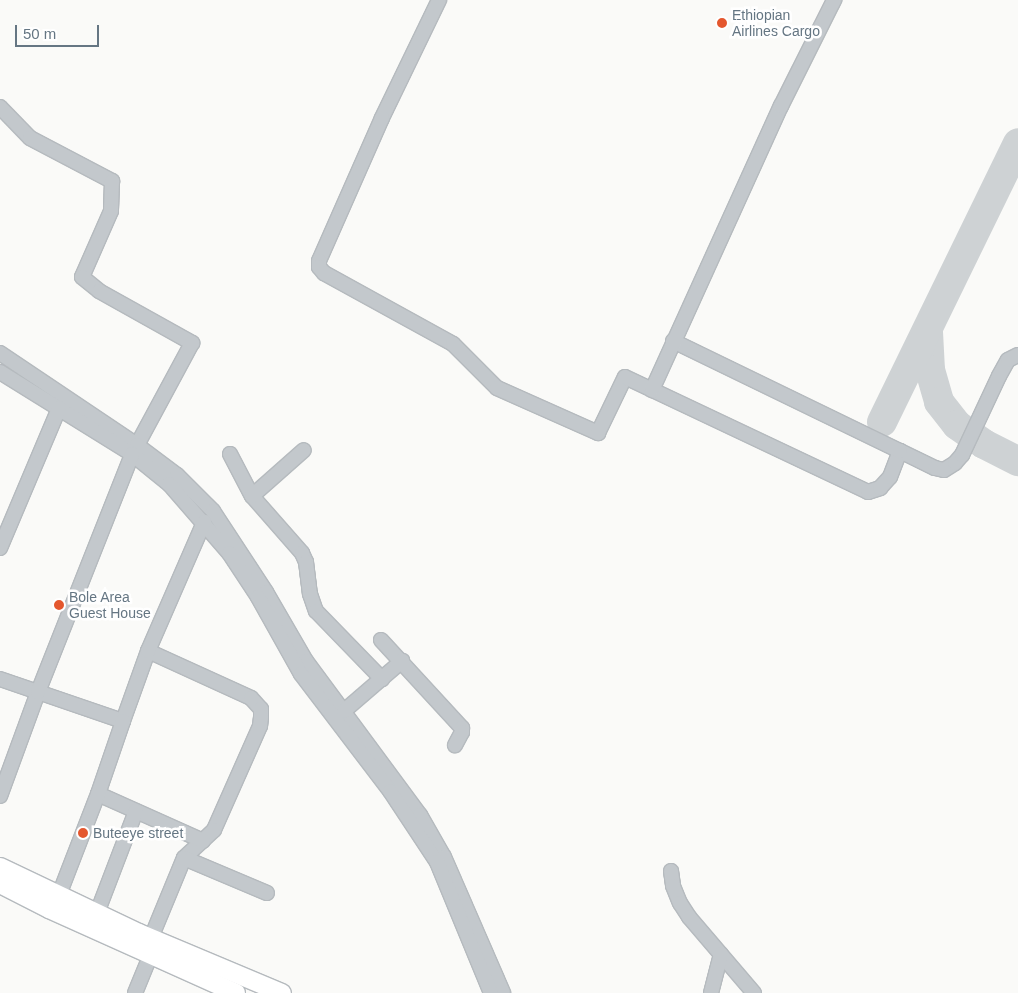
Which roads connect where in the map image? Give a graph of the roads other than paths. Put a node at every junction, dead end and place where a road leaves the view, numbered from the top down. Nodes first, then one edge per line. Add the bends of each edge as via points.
1 (439, 0) edge
2 (834, 0) edge
3 (0, 106) edge
4 (673, 341) junction
5 (0, 353) edge
6 (1018, 355) edge
7 (0, 372) edge
8 (652, 390) junction
9 (59, 408) junction
10 (135, 450) junction
11 (304, 450) dead end
12 (900, 451) junction
13 (230, 454) dead end
14 (252, 496) junction
15 (204, 522) junction
16 (0, 548) edge
17 (382, 640) dead end
18 (148, 651) junction
19 (402, 662) junction
20 (0, 679) edge
21 (382, 679) junction
22 (38, 692) junction
23 (344, 710) junction
24 (123, 721) junction
25 (454, 745) dead end
26 (98, 794) junction
27 (0, 796) edge
28 (136, 811) junction
29 (203, 841) junction
30 (184, 858) junction
31 (0, 867) edge
32 (671, 871) dead end
33 (0, 884) edge
34 (267, 893) dead end
35 (59, 895) junction
36 (97, 913) junction
37 (151, 946) junction
38 (721, 954) junction
39 (135, 993) edge
40 (236, 993) edge
41 (282, 993) edge
42 (491, 993) edge
43 (503, 993) edge
44 (711, 993) edge
45 (754, 993) edge

1 - 8 street via 374,136 318,261 319,267 324,273 453,344 497,388 598,433 624,377
2 - 4 street via 781,106
3 - 10 street via 30,138 112,181 111,211 82,277 99,291 192,343
4 - 8 street
4 - 12 street
5 - 10 street
6 - 12 street via 1008,360 962,455 955,463 944,470
7 - 9 street
8 - 12 street via 868,492 880,488 890,477
9 - 10 street
9 - 16 street
10 - 15 street
10 - 22 street
10 - 23 street via 177,475 213,511 306,660
11 - 14 street
13 - 14 street
14 - 21 street via 302,553 316,610
15 - 18 street
15 - 42 street via 258,597 302,674 423,839 436,862
17 - 19 street
18 - 24 street
18 - 29 street via 251,698 261,709 260,726 214,830
19 - 21 street
19 - 25 street via 462,728
20 - 22 street
21 - 23 street
22 - 24 street
22 - 27 street
23 - 43 street via 398,783 444,856
24 - 26 street
26 - 28 street
26 - 35 street
28 - 29 street
28 - 36 street
29 - 30 street
30 - 34 street
30 - 37 street
31 - 35 main road
32 - 38 street via 680,903
33 - 37 main road via 50,909
35 - 36 main road
36 - 37 main road
37 - 39 street
37 - 40 main road
37 - 41 main road
38 - 44 street
38 - 45 street

